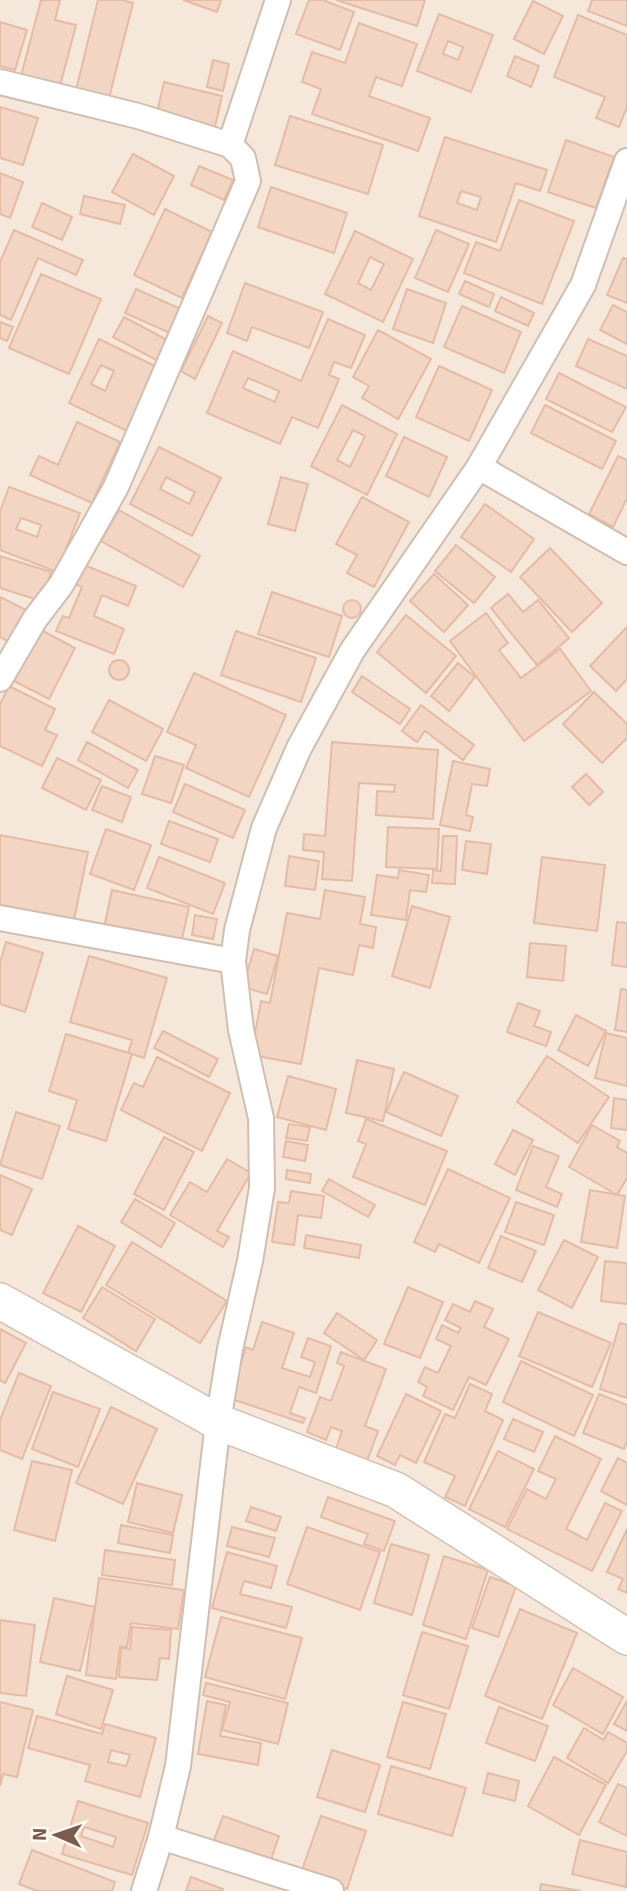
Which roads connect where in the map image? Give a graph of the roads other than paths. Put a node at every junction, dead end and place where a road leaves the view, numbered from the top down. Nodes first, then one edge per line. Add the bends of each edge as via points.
1 (278, 0) edge
2 (0, 82) edge
3 (230, 145) junction
4 (627, 160) edge
5 (479, 467) junction
6 (627, 552) edge
7 (0, 678) edge
8 (0, 918) edge
9 (233, 961) junction
10 (0, 1301) edge
11 (218, 1422) junction
12 (627, 1637) edge
13 (161, 1836) junction
14 (144, 1891) edge
15 (331, 1891) edge

1 - 3 street
2 - 3 street via 138,116
3 - 7 street via 243,158 248,181 182,335 116,487 61,585 35,618
4 - 5 street via 583,285
5 - 6 street
5 - 9 street via 352,651 299,748 264,828
8 - 9 street
9 - 11 street via 241,1030 261,1118 262,1188
10 - 11 street
11 - 12 street via 396,1490
11 - 13 street via 178,1766
13 - 14 street
13 - 15 street

